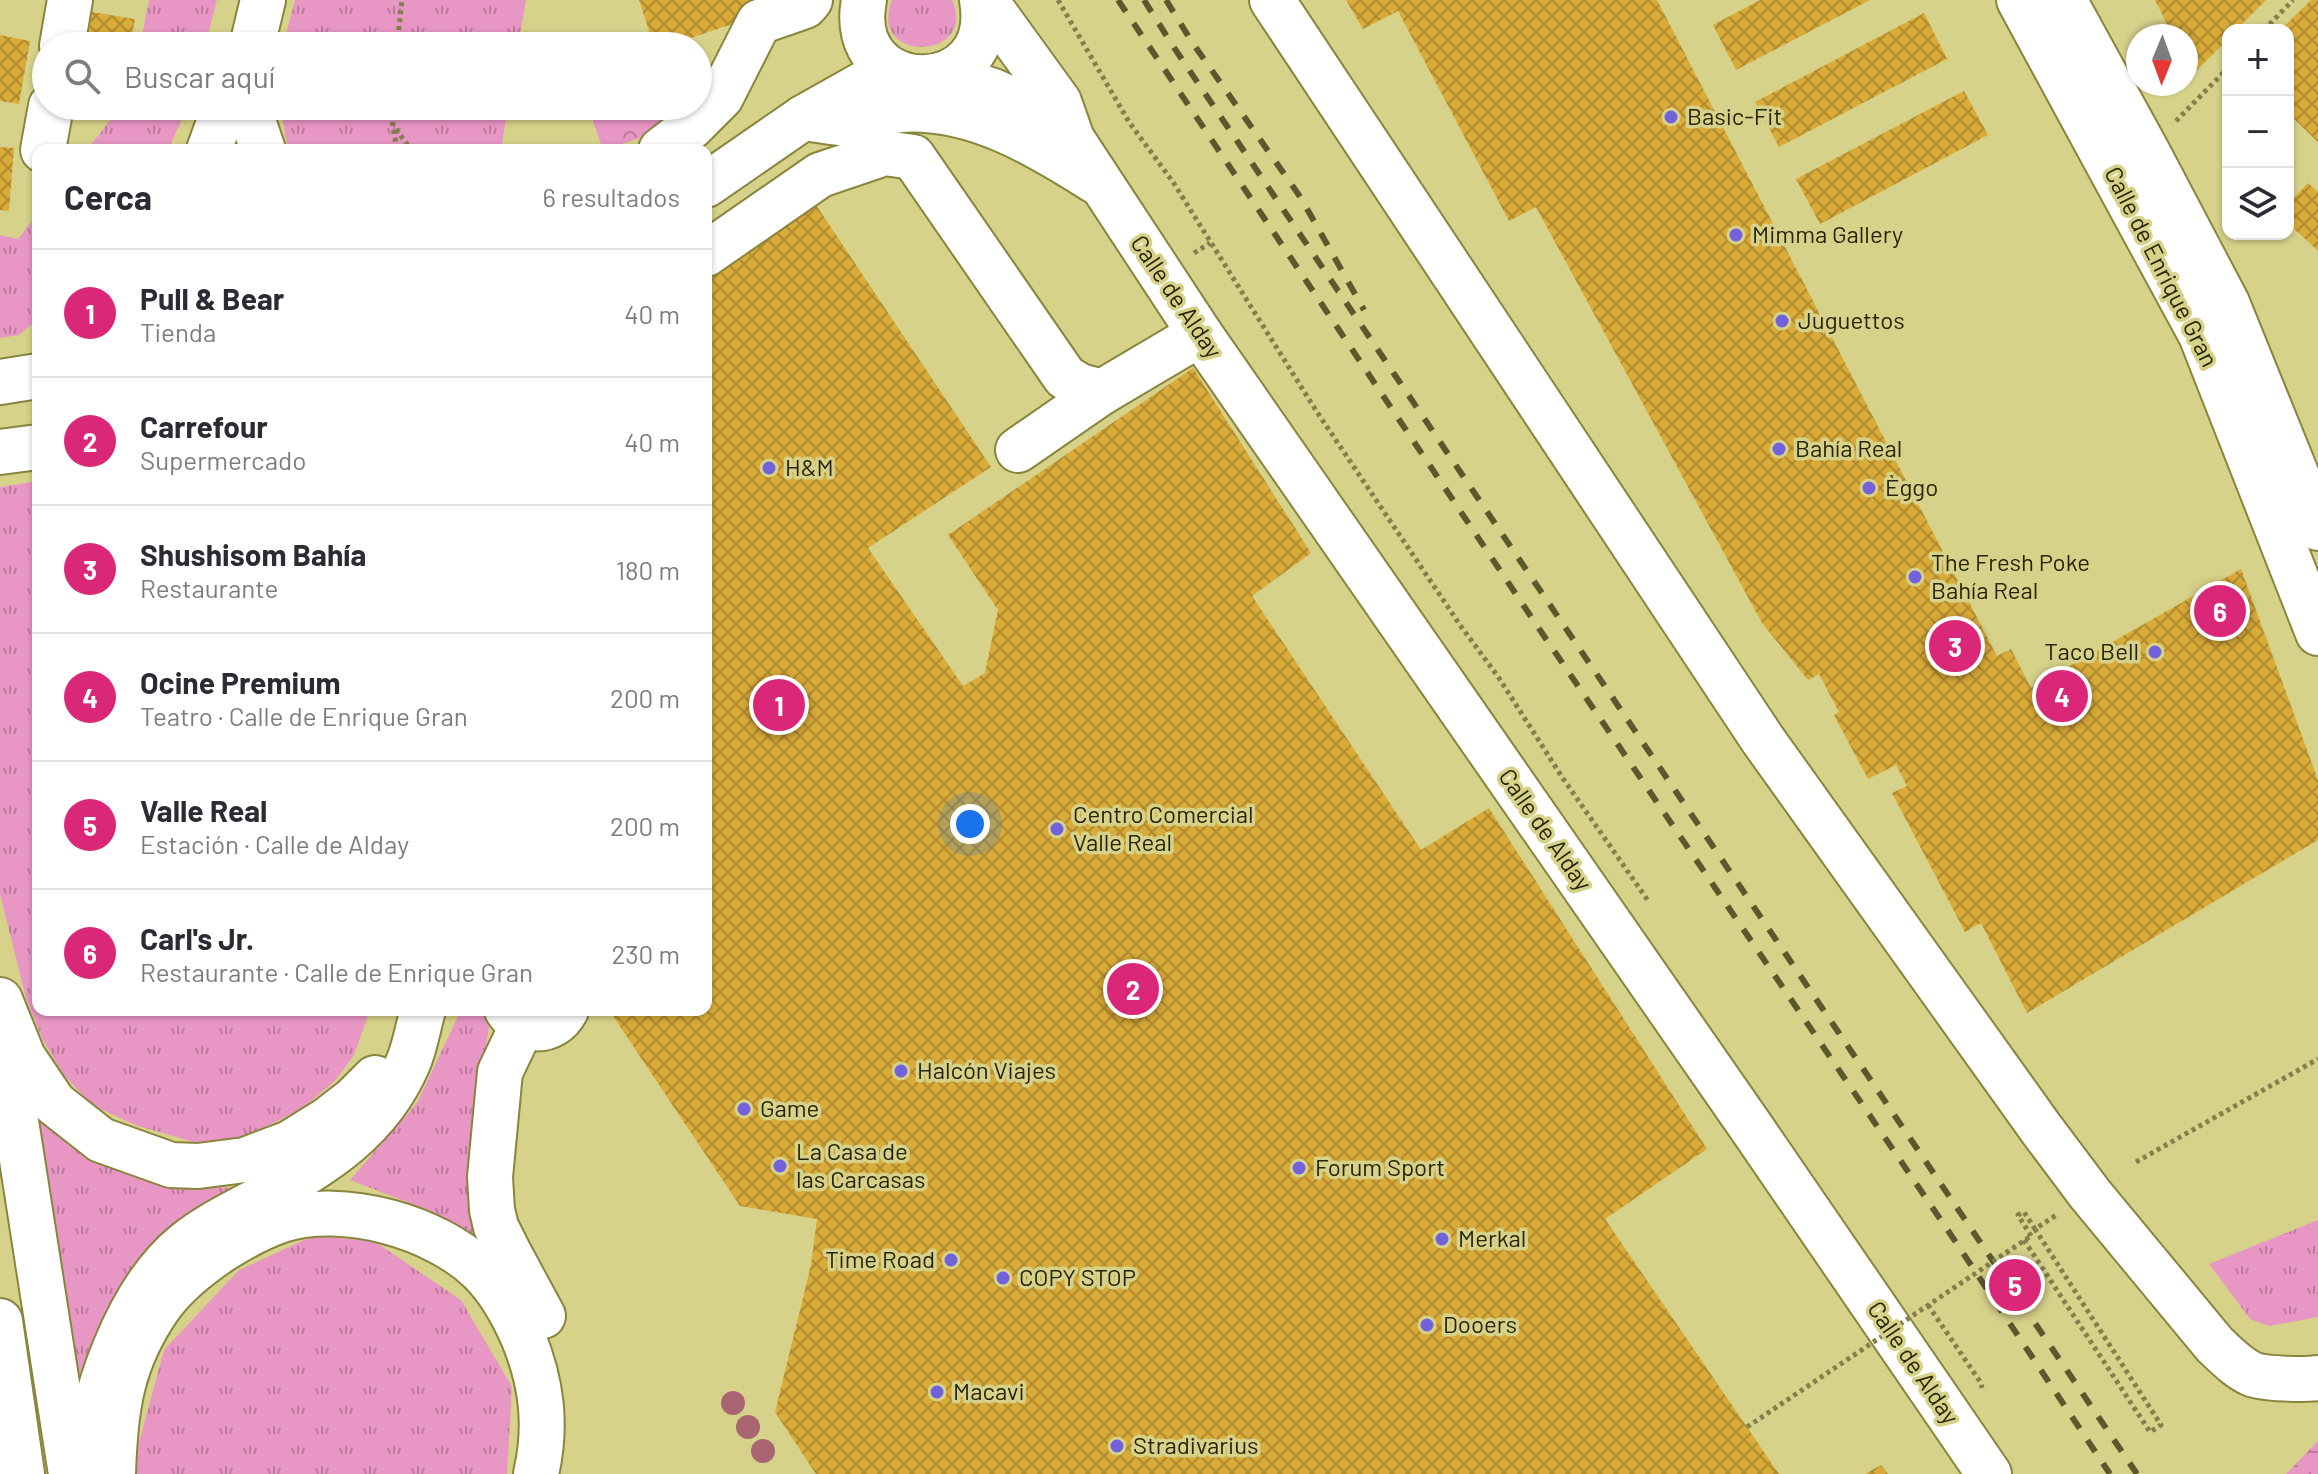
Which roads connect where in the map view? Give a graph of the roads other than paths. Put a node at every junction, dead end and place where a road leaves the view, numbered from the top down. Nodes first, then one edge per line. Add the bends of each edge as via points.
1 (70, 0) edge
2 (810, 0) edge
3 (982, 0) edge
4 (1272, 0) edge
5 (2019, 0) edge
6 (2064, 0) edge
7 (64, 32) edge
8 (873, 35) edge
9 (944, 75) junction
10 (712, 106) edge
11 (803, 118) junction
12 (48, 120) edge
13 (220, 120) edge
14 (247, 120) edge
15 (253, 120) edge
16 (698, 120) edge
17 (1072, 139) junction
18 (44, 144) edge
19 (211, 144) edge
20 (246, 144) edge
21 (261, 144) edge
22 (669, 144) edge
23 (712, 181) edge
24 (1102, 185) junction
25 (712, 250) edge
26 (1200, 334) junction
27 (32, 377) edge
28 (0, 382) edge
29 (1102, 392) junction
30 (32, 448) edge
31 (1018, 450) dead end
32 (0, 452) edge
33 (2318, 528) edge
34 (2318, 633) edge
35 (0, 1000) edge
36 (418, 1016) edge
37 (420, 1016) edge
38 (562, 1016) edge
39 (514, 1018) edge
40 (0, 1019) edge
41 (0, 1321) edge
42 (2318, 1378) edge
43 (22, 1474) edge
44 (71, 1474) edge
45 (85, 1474) edge
46 (113, 1474) edge
47 (536, 1474) edge
48 (563, 1474) edge
49 (1989, 1474) edge

1 - 7 main road
2 - 10 main road via 759,22
3 - 9 main road via 985,17 974,52
3 - 17 main road, Calle de Alday via 1059,102
4 - 42 main road via 1763,740 2080,1181 2232,1361 2253,1375
5 - 34 main road, Calle de Enrique Gran via 2201,335
6 - 33 main road, Calle de Enrique Gran via 2227,303
8 - 9 main road, Calle de Alday via 907,77
8 - 11 main road
9 - 17 main road, Calle de Alday via 1034,110
11 - 23 main road
11 - 24 main road, Calle de Alday via 842,123 902,110 938,112 990,124 1052,153
12 - 18 main road
13 - 19 main road
14 - 20 main road
15 - 21 main road
16 - 22 main road
17 - 24 main road, Calle de Alday
24 - 26 main road, Calle de Alday
25 - 29 main road via 820,175 885,153 913,157 1065,377
26 - 29 main road
26 - 49 main road, Calle de Alday
27 - 28 main road
29 - 31 main road
30 - 32 main road
35 - 36 main road via 23,1057 54,1103 101,1140 171,1165 245,1160 290,1143 353,1100 384,1069
37 - 45 main road via 409,1060 367,1127 299,1178 185,1244 155,1276 134,1308 103,1378
38 - 39 main road via 553,1025 532,1029
39 - 48 main road via 500,1072 492,1210 558,1350 568,1408
40 - 44 main road
41 - 43 main road
46 - 47 main road via 125,1375 145,1329 174,1289 191,1271 255,1231 309,1214 337,1213 386,1222 441,1243 481,1270 495,1287 537,1375 542,1419

